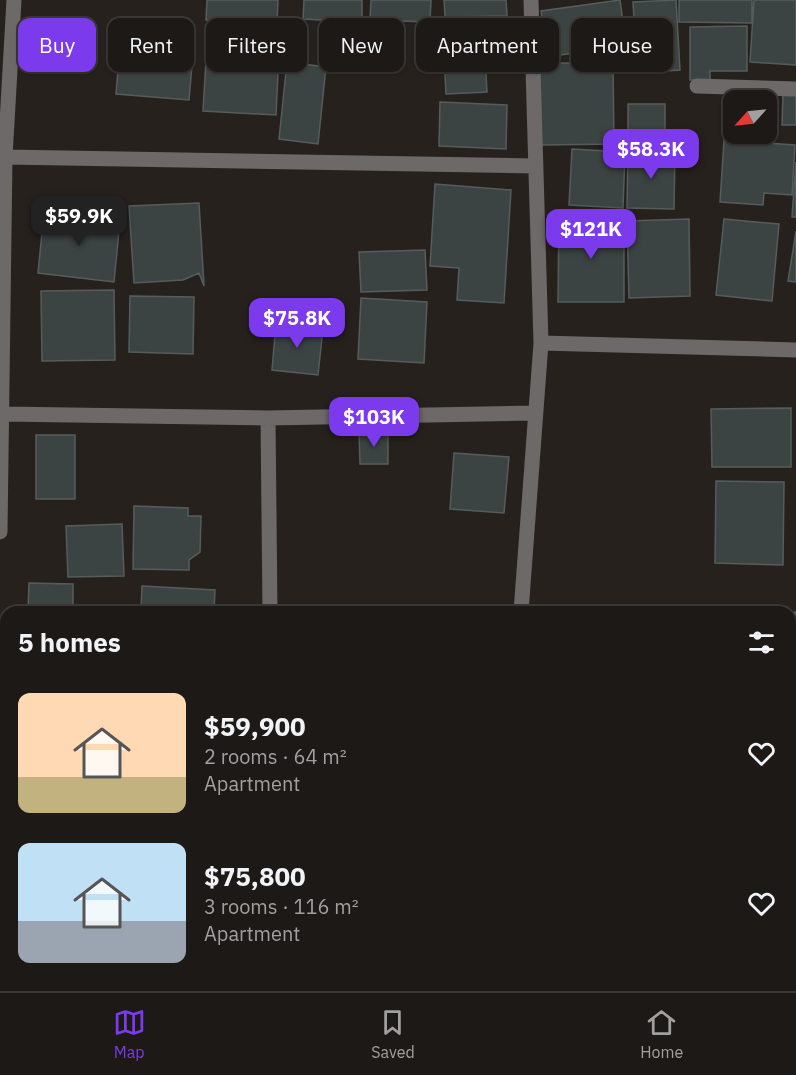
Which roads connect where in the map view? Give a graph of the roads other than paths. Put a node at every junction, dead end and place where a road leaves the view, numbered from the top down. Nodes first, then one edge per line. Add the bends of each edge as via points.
1 (14, 0) edge
2 (531, 0) edge
3 (5, 72) edge
4 (697, 86) dead end
5 (796, 89) edge
6 (5, 157) junction
7 (535, 166) junction
8 (2, 325) edge
9 (541, 343) junction
10 (796, 350) edge
11 (535, 413) junction
12 (3, 414) junction
13 (268, 418) junction
14 (0, 517) edge
15 (0, 532) edge
16 (270, 606) edge
17 (521, 606) edge

1 - 3 street
2 - 7 street
3 - 6 street
4 - 5 street
6 - 7 street
6 - 8 street
7 - 9 street
8 - 12 street
9 - 10 street
9 - 11 street
11 - 13 street
11 - 17 street
12 - 13 street
12 - 14 street
13 - 16 street
14 - 15 street

